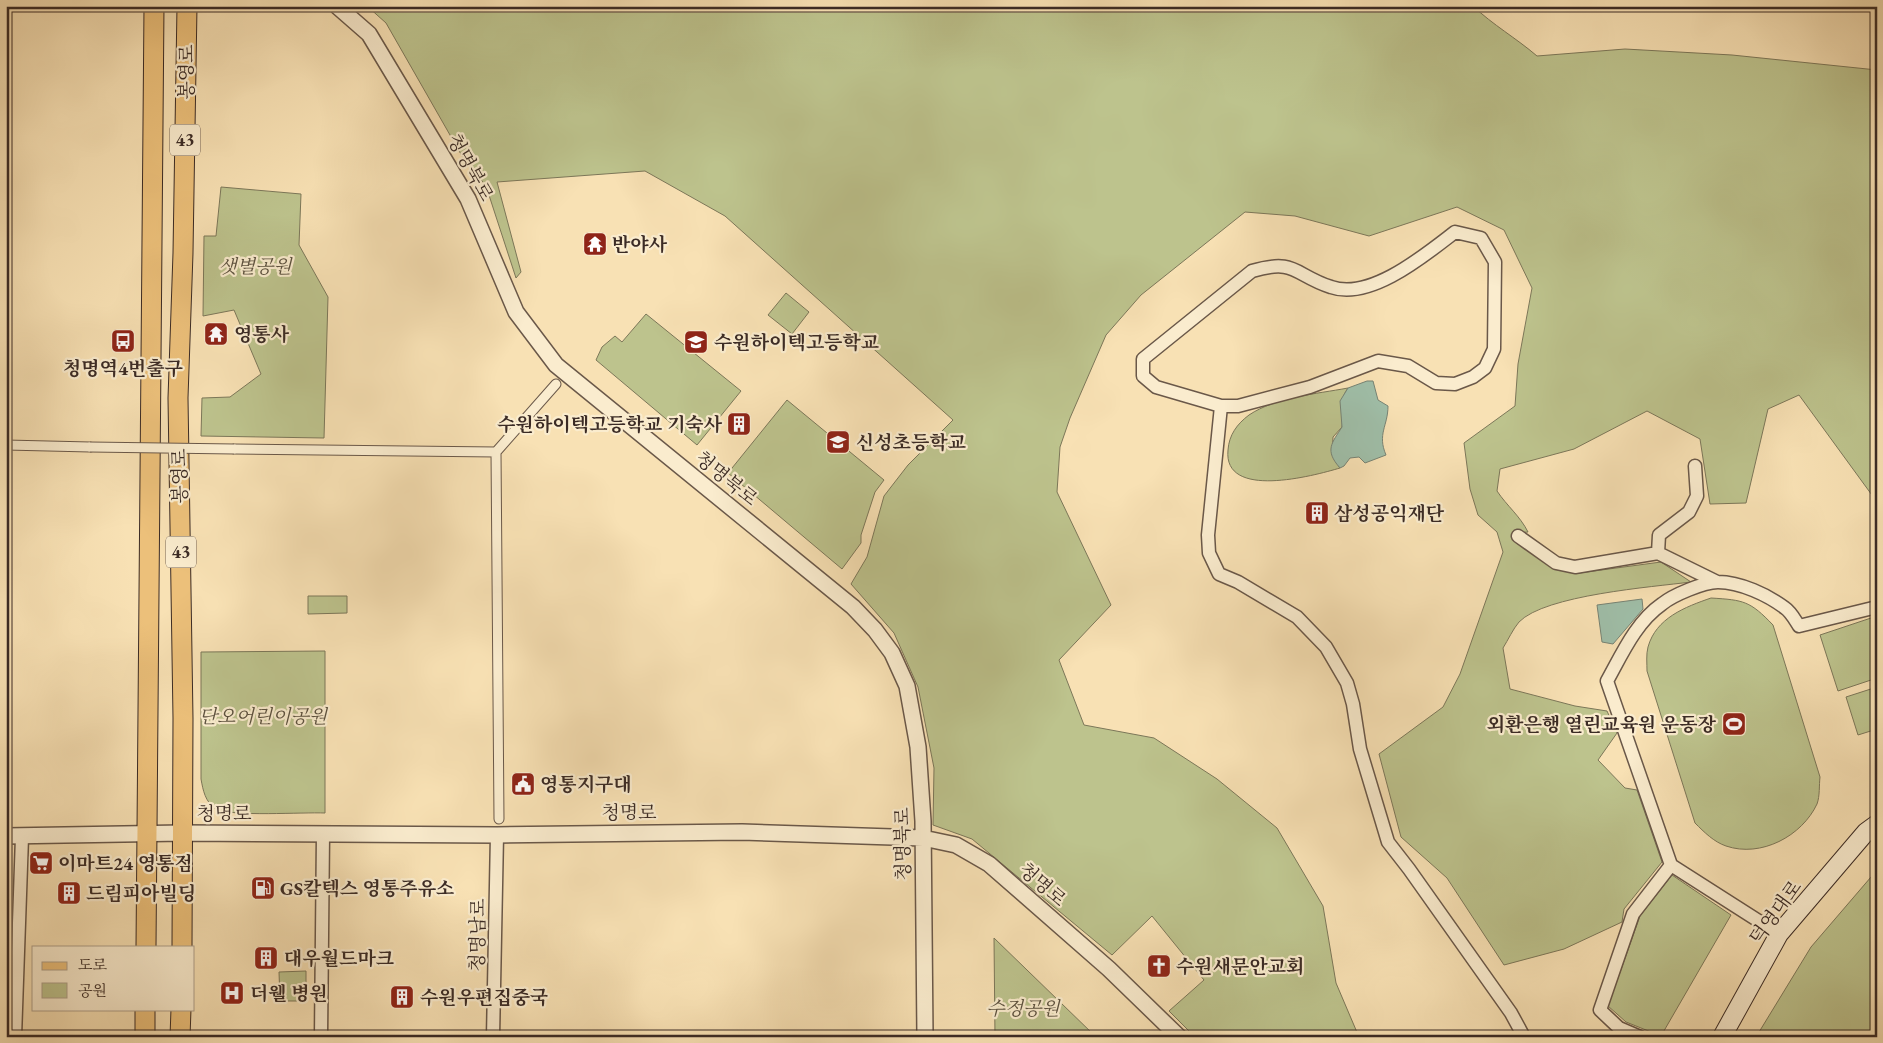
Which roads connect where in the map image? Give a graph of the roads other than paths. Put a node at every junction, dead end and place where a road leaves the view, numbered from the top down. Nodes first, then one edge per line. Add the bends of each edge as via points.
1 (154, 6) edge
2 (187, 6) edge
3 (337, 6) edge
4 (556, 384) dead end
5 (1221, 406) junction
6 (6, 445) edge
7 (496, 452) junction
8 (1695, 466) dead end
9 (1518, 536) dead end
10 (1658, 552) junction
11 (1717, 582) junction
12 (1877, 607) edge
13 (499, 819) dead end
14 (1877, 824) edge
15 (182, 833) junction
16 (146, 834) junction
17 (323, 834) junction
18 (496, 835) junction
19 (6, 836) edge
20 (22, 837) junction
21 (923, 838) junction
22 (1671, 865) junction
23 (1780, 934) junction
24 (146, 946) edge
25 (182, 946) edge
26 (145, 1010) edge
27 (181, 1010) edge
28 (1172, 1034) edge
29 (15, 1037) edge
30 (145, 1037) edge
31 (180, 1037) edge
32 (321, 1037) edge
33 (493, 1037) edge
34 (925, 1037) edge
35 (1524, 1037) edge
36 (1640, 1037) edge
37 (1722, 1037) edge

1 - 16 main road, 봉영로 / 43 via 149,802
2 - 15 main road, 봉영로 / 43 via 178,398
3 - 21 street, 청명북로 via 370,34 468,199 516,312 556,365 853,607 892,653 907,686 918,747
4 - 7 street
5 - 5 street via 1156,388 1143,376 1144,359 1252,271 1286,266 1332,288 1357,290 1410,265 1455,232 1480,238 1495,262 1494,350 1485,368 1473,376 1455,384 1436,383 1408,366 1378,361 1310,387 1238,406
5 - 35 street via 1208,535 1209,553 1219,574 1297,617 1326,647 1347,683 1354,704 1360,750 1388,842 1511,1013
6 - 7 street, bridge
7 - 13 street
8 - 10 street via 1697,496 1689,512 1660,535
9 - 10 street via 1556,563 1575,567
10 - 11 street
11 - 12 street via 1744,587 1768,598 1786,608 1799,626
11 - 22 street via 1661,604 1636,630 1607,681
14 - 23 main road, 덕영대로 via 1866,832
15 - 16 street, 청명로
15 - 17 street, 청명로
15 - 25 main road, 봉영로 / 43
16 - 20 street, 청명로
16 - 24 main road, 봉영로 / 43
17 - 18 street, 청명로
17 - 32 street
18 - 21 street, 청명로 via 742,832
18 - 33 street, 청명남로
19 - 20 street, 청명로
20 - 29 street
21 - 28 street, 청명로 via 956,845 989,864 1101,963
21 - 34 street, 청명북로
22 - 23 street
22 - 36 street via 1633,914 1600,1010 1619,1028
23 - 37 main road, 덕영대로
26 - 30 main road
27 - 31 main road

